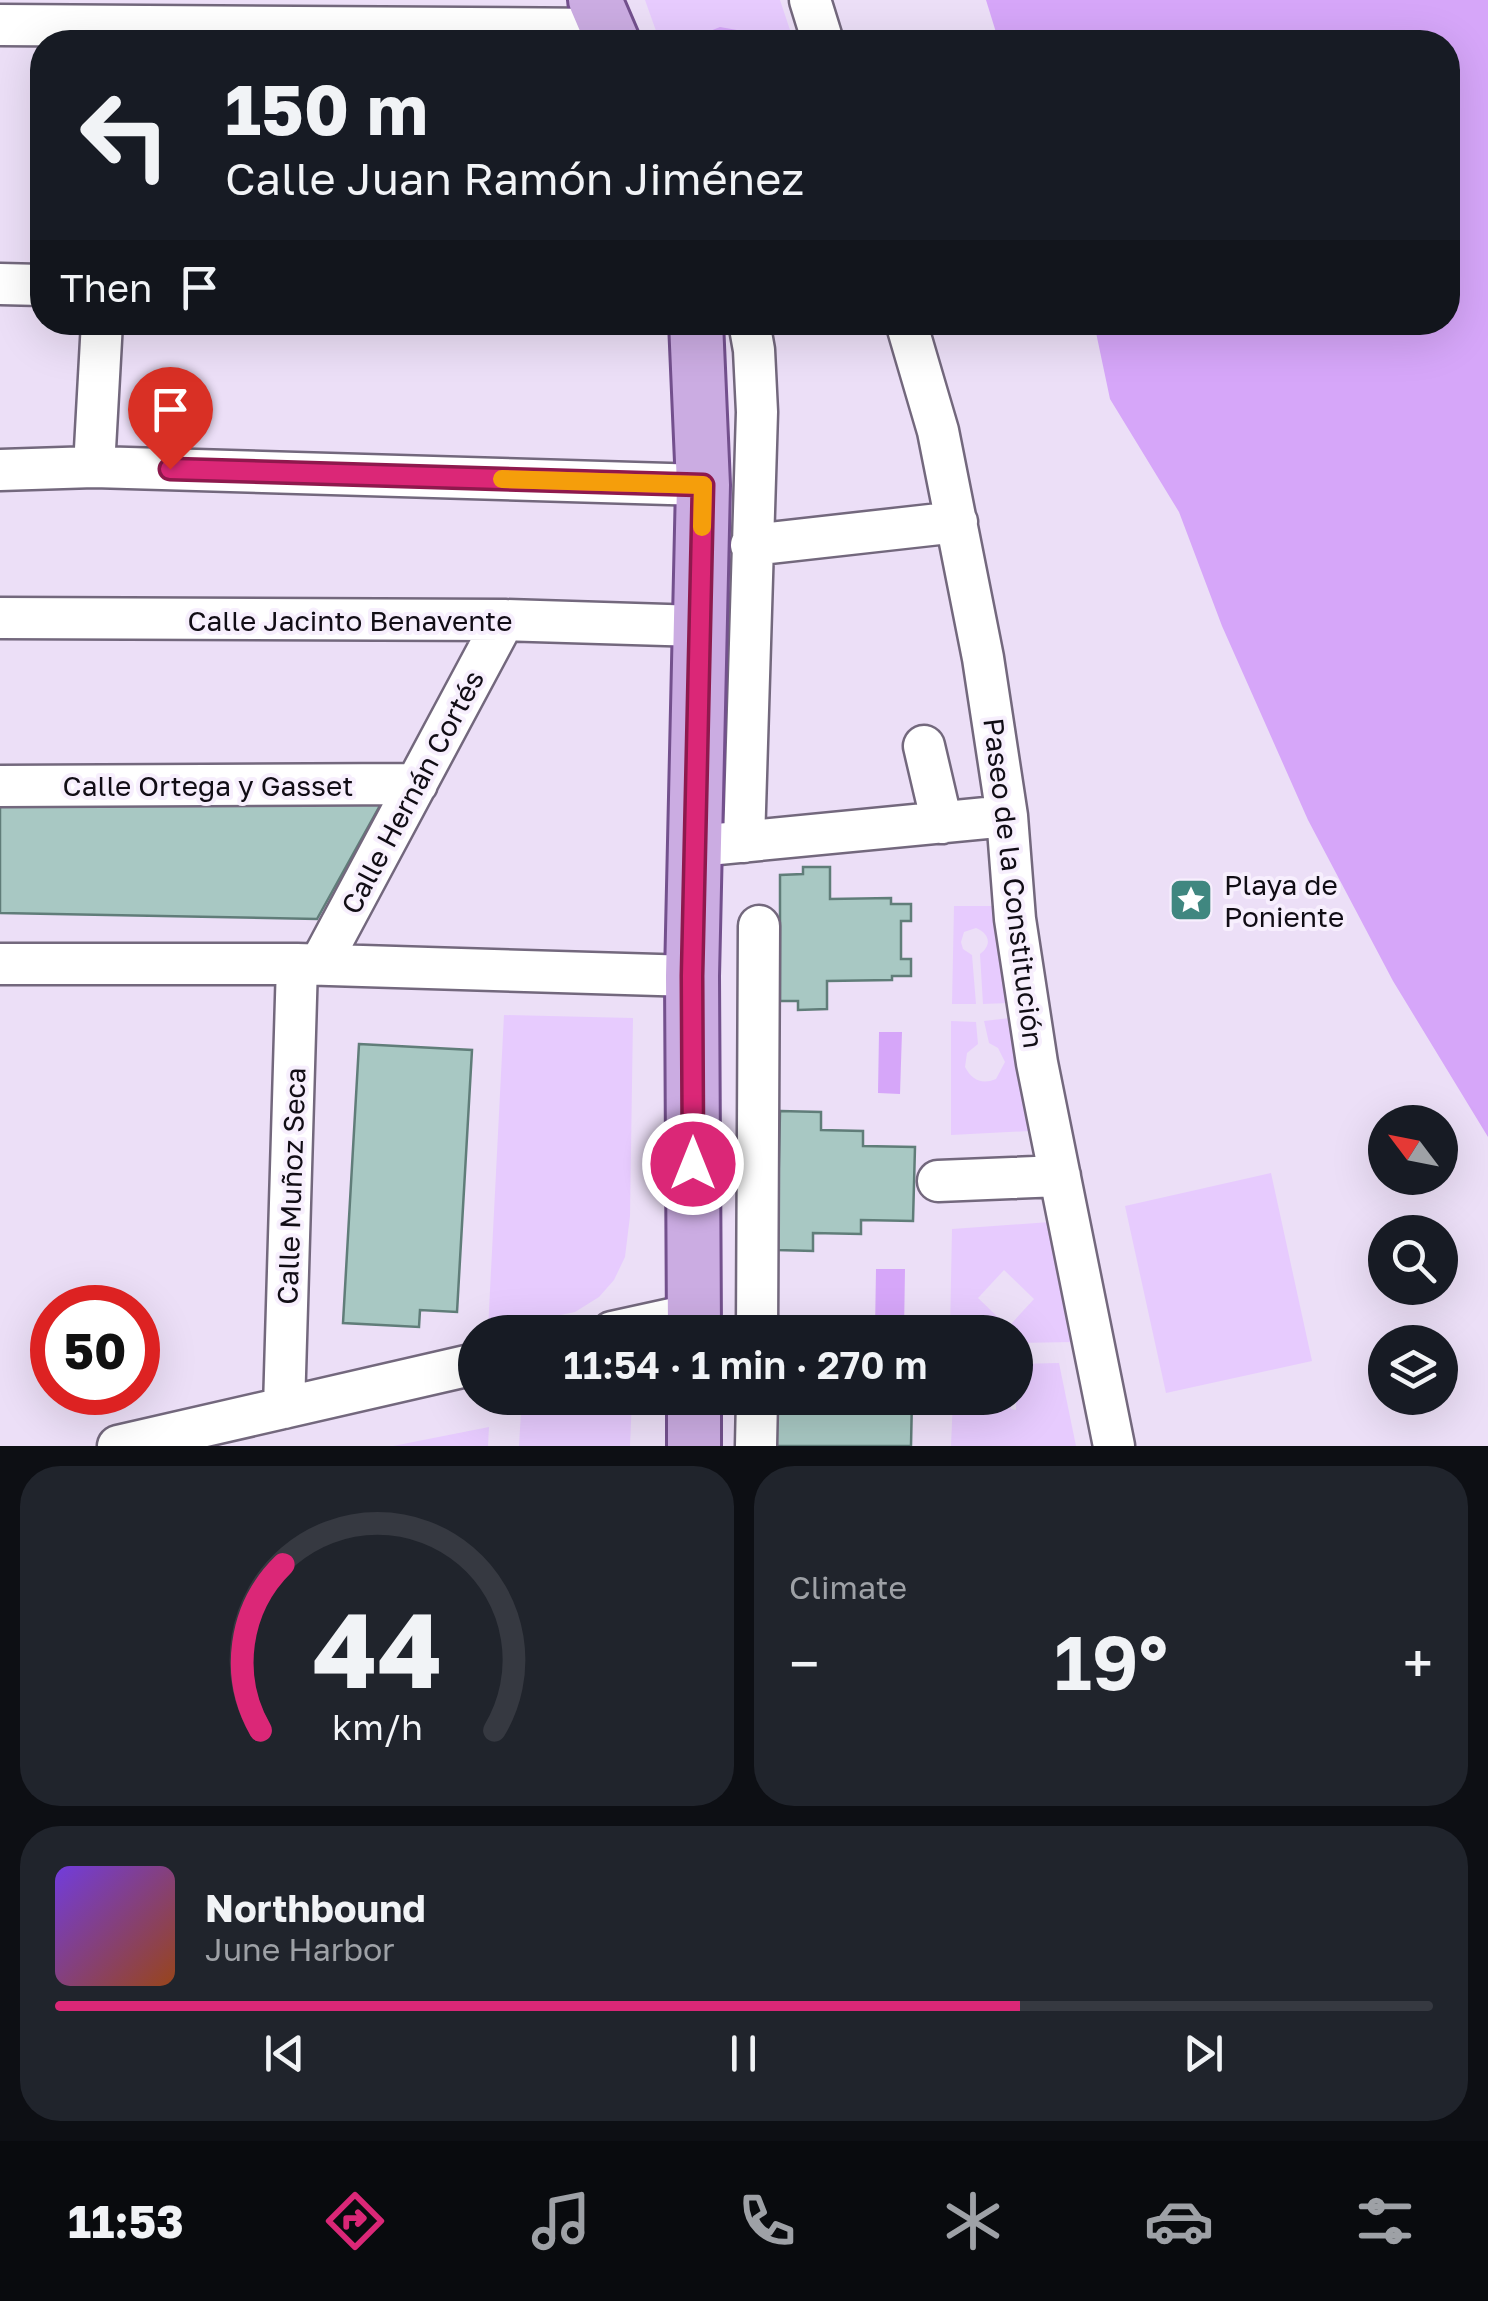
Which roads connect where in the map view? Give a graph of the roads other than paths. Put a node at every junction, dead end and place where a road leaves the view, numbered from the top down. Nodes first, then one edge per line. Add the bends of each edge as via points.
1 (810, 0) edge
2 (344, 14) edge
3 (108, 23) edge
4 (605, 24) edge
5 (0, 25) edge
6 (819, 30) edge
7 (0, 284) edge
8 (30, 285) edge
9 (101, 335) edge
10 (697, 335) edge
11 (751, 335) edge
12 (910, 335) edge
13 (94, 467) junction
14 (0, 470) edge
15 (703, 485) junction
16 (956, 522) junction
17 (751, 545) junction
18 (0, 618) edge
19 (504, 620) junction
20 (699, 626) junction
21 (924, 746) dead end
22 (416, 784) junction
23 (0, 786) edge
24 (1007, 816) junction
25 (942, 824) junction
26 (719, 844) junction
27 (759, 926) dead end
28 (0, 964) edge
29 (309, 964) junction
30 (692, 976) junction
31 (1060, 1176) junction
32 (938, 1180) dead end
33 (694, 1315) edge
34 (757, 1315) edge
35 (458, 1368) edge
36 (284, 1408) junction
37 (694, 1415) edge
38 (756, 1415) edge
39 (118, 1446) edge
40 (694, 1446) edge
41 (756, 1446) edge
42 (1114, 1446) edge

1 - 6 street
2 - 3 street
2 - 4 street
3 - 5 street
7 - 8 street
9 - 13 street
10 - 15 main road
11 - 17 street via 757,412
12 - 16 street, Paseo de la Constitución
13 - 14 street
13 - 15 street
15 - 20 main road
16 - 17 street
16 - 24 street, Paseo de la Constitución
17 - 26 street
18 - 19 street, Calle Jacinto Benavente
19 - 20 street, Calle Jacinto Benavente
19 - 22 street, Calle Hernán Cortés
20 - 26 main road
21 - 25 street
22 - 23 street, Calle Ortega y Gasset
22 - 29 street, Calle Hernán Cortés
24 - 25 street
24 - 31 street, Paseo de la Constitución via 1015,919
25 - 26 street
26 - 30 main road
27 - 34 street
28 - 29 street
29 - 30 street
29 - 36 street, Calle Muñoz Seca
30 - 33 main road
31 - 32 street
31 - 42 street, Paseo de la Constitución
35 - 36 street
36 - 39 street
37 - 40 main road
38 - 41 street

